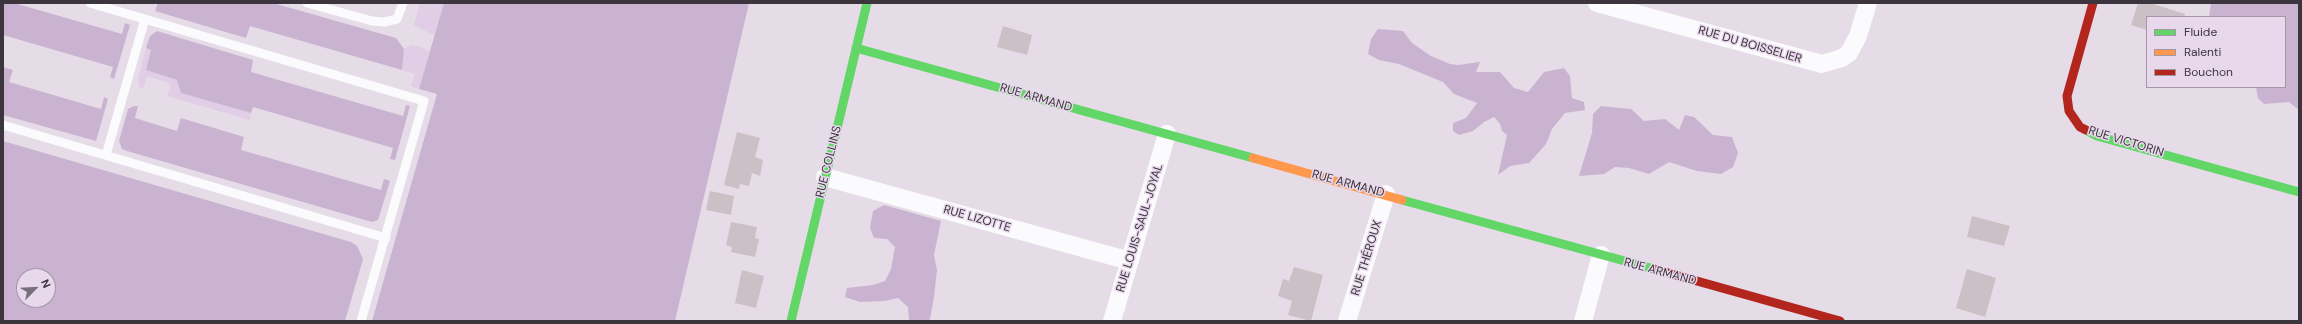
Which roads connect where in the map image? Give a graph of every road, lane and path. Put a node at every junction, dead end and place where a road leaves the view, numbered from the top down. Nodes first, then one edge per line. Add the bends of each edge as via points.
1 (90, 3) edge
2 (307, 3) edge
3 (403, 3) edge
4 (867, 3) edge
5 (1597, 3) edge
6 (1868, 3) edge
7 (2093, 3) edge
8 (145, 19) junction
9 (856, 48) junction
10 (3, 125) edge
11 (1167, 134) junction
12 (106, 155) junction
13 (825, 177) junction
14 (2299, 192) edge
15 (1386, 194) junction
16 (386, 238) junction
17 (1602, 255) junction
18 (1130, 261) junction
19 (1817, 318) edge
20 (361, 321) edge
21 (791, 321) edge
22 (1112, 321) edge
23 (1347, 321) edge
24 (1583, 321) edge
25 (1840, 321) edge

1 - 8 lane
2 - 3 lane via 384,22 397,19
4 - 9 street, RUE COLLINS
5 - 6 street, RUE DU BOISSELIER via 1822,64 1849,53 1858,36
7 - 14 street, RUE VICTORIN via 2068,85 2068,104 2075,123 2097,136
8 - 12 lane
8 - 16 lane via 424,101
9 - 11 street, RUE ARMAND
9 - 13 street, RUE COLLINS
10 - 12 lane
11 - 15 street, RUE ARMAND
11 - 18 street, RUE LOUIS-SAUL-JOYAL
12 - 16 lane
13 - 18 street, RUE LIZOTTE
13 - 21 street, RUE COLLINS
15 - 17 street, RUE ARMAND
15 - 23 street, RUE THÉROUX
16 - 20 lane
17 - 19 street, RUE ARMAND
17 - 24 street
18 - 22 street, RUE LOUIS-SAUL-JOYAL
19 - 25 street, RUE ARMAND

